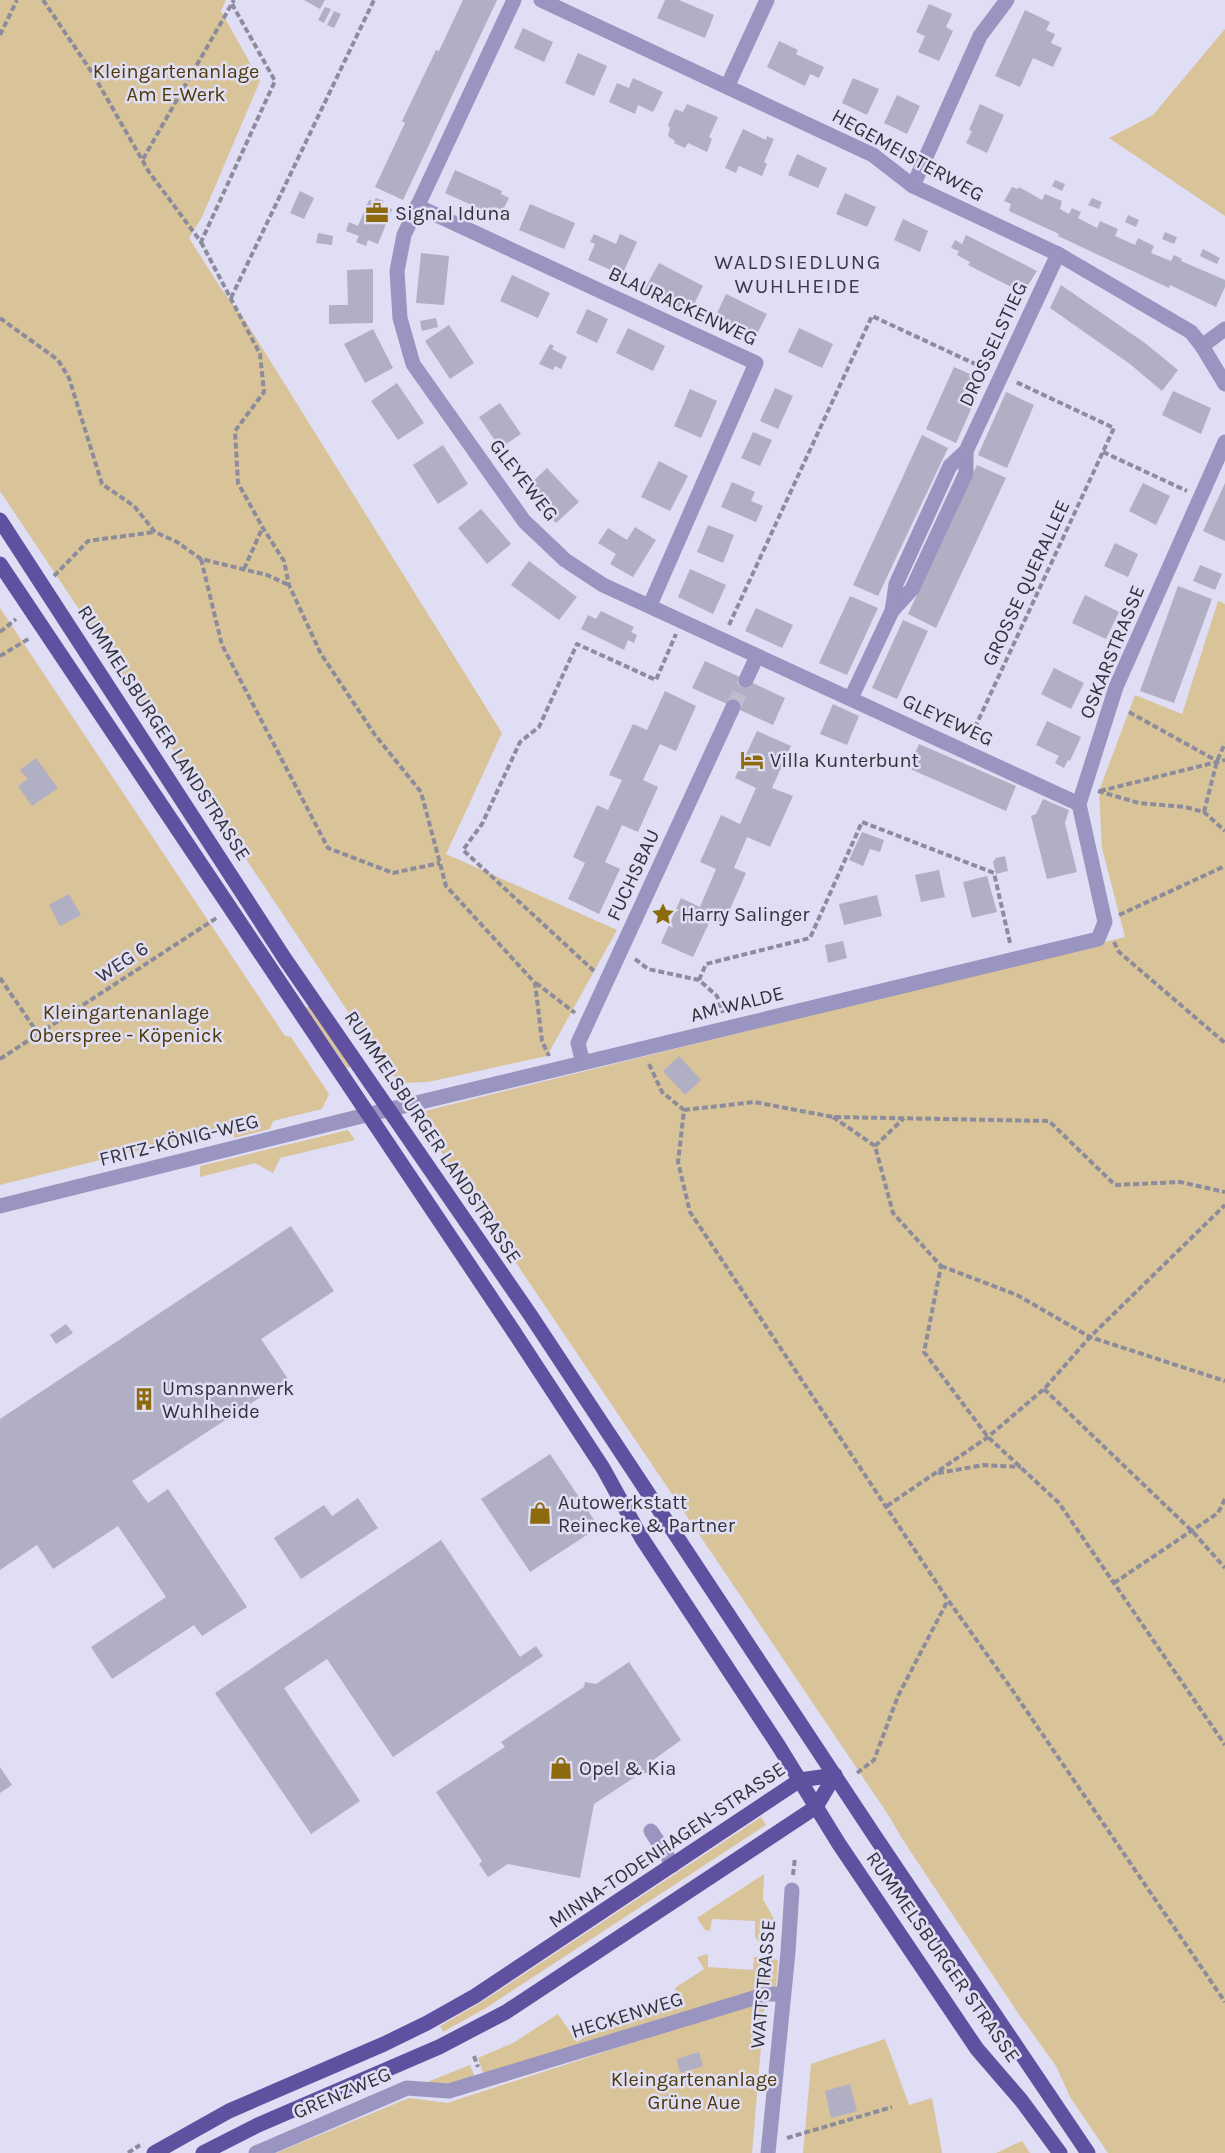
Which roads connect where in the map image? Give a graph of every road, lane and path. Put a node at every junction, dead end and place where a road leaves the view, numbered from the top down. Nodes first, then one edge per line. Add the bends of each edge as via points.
1 (17, 0) edge
2 (44, 0) edge
3 (374, 0) edge
4 (514, 0) edge
5 (542, 0) edge
6 (767, 0) edge
7 (1007, 0) edge
8 (233, 2) edge
9 (0, 35) edge
10 (727, 87) junction
11 (142, 160) junction
12 (913, 186) junction
13 (417, 206) junction
14 (201, 242) junction
15 (1058, 254) junction
16 (231, 298) junction
17 (0, 318) edge
18 (1225, 329) edge
19 (1202, 346) junction
20 (995, 373) dead end
21 (1006, 378) dead end
22 (1225, 384) edge
23 (1225, 442) edge
24 (1103, 453) junction
25 (1191, 493) dead end
26 (0, 520) edge
27 (263, 528) junction
28 (155, 532) junction
29 (201, 559) junction
30 (0, 564) edge
31 (244, 569) junction
32 (44, 585) junction
33 (289, 585) junction
34 (650, 605) junction
35 (16, 619) dead end
36 (44, 630) junction
37 (0, 632) edge
38 (677, 632) dead end
39 (722, 639) junction
40 (0, 656) edge
41 (757, 656) junction
42 (746, 680) tunnel mouth
43 (851, 698) junction
44 (733, 707) tunnel mouth
45 (1129, 712) dead end
46 (1225, 743) edge
47 (964, 751) junction
48 (1225, 760) edge
49 (1217, 761) junction
50 (1079, 804) junction
51 (1204, 812) junction
52 (1225, 831) edge
53 (440, 863) junction
54 (1225, 866) edge
55 (231, 909) junction
56 (1112, 918) junction
57 (1010, 943) dead end
58 (629, 955) dead end
59 (0, 978) edge
60 (601, 978) dead end
61 (699, 980) junction
62 (535, 983) junction
63 (723, 1013) dead end
64 (582, 1018) dead end
65 (39, 1035) junction
66 (1225, 1043) edge
67 (642, 1049) junction
68 (549, 1057) dead end
69 (0, 1059) edge
70 (583, 1063) junction
71 (389, 1110) junction
72 (684, 1110) junction
73 (368, 1115) junction
74 (833, 1117) junction
75 (904, 1118) junction
76 (875, 1146) junction
77 (1225, 1192) edge
78 (1225, 1205) edge
79 (0, 1206) edge
80 (941, 1266) junction
81 (1090, 1337) junction
82 (1225, 1381) edge
83 (1044, 1389) junction
84 (988, 1437) junction
85 (1022, 1467) junction
86 (934, 1474) junction
87 (1225, 1498) edge
88 (887, 1506) junction
89 (1193, 1532) junction
90 (1225, 1568) edge
91 (1114, 1583) junction
92 (948, 1600) junction
93 (1225, 1745) edge
94 (857, 1773) dead end
95 (835, 1775) junction
96 (800, 1780) junction
97 (816, 1807) junction
98 (651, 1831) dead end
99 (673, 1865) junction
100 (792, 1890) dead end
101 (783, 1994) junction
102 (1225, 2002) edge
103 (483, 2082) joint
104 (892, 2107) dead end
105 (149, 2147) edge
106 (768, 2148) edge
107 (128, 2153) edge
108 (203, 2153) edge
109 (256, 2153) edge
110 (1060, 2153) edge
111 (1088, 2153) edge

1 - 9 path
2 - 11 path via 93,74
3 - 16 path
4 - 13 street, GLEYEWEG
5 - 10 street, HEGEMEISTERWEG
6 - 10 street
7 - 12 street via 980,36
8 - 11 path
8 - 14 path via 275,81
10 - 12 street, HEGEMEISTERWEG via 873,156
11 - 14 path
12 - 15 street, HEGEMEISTERWEG
13 - 34 street, GLEYEWEG via 404,235 397,271 400,318 413,364 524,521 565,560 603,585
13 - 34 street, BLAURACKENWEG via 756,363
14 - 16 path
15 - 19 street, HEGEMEISTERWEG via 1191,332
15 - 43 street, DROSSELSTIEG via 966,450 950,466 896,584 891,611
16 - 27 path via 260,354 264,392 235,431 238,483
17 - 28 path via 58,360 69,378 102,484 134,506
18 - 19 street
19 - 22 street, HEGEMEISTERWEG
20 - 39 path via 872,316
21 - 24 path, GROSSE QUERALLEE via 1114,428
23 - 50 street, OSKARSTRASSE via 1116,687
24 - 25 path
24 - 47 path, GROSSE QUERALLEE
26 - 32 main road, RUMMELSBURGER LANDSTRASSE
27 - 31 path
27 - 33 path via 284,561
28 - 29 path
28 - 32 path via 88,541
29 - 31 path
29 - 53 path via 222,645 328,848 393,873
30 - 36 main road, RUMMELSBURGER LANDSTRASSE
31 - 33 path
32 - 71 main road, RUMMELSBURGER LANDSTRASSE via 285,959
33 - 53 path via 321,654 375,735 421,792
34 - 39 street, GLEYEWEG
35 - 37 path
36 - 40 path
36 - 55 main road, RUMMELSBURGER LANDSTRASSE
38 - 60 path via 656,680 577,644 539,727 520,742 482,824 463,850
39 - 41 street, GLEYEWEG
41 - 42 street
41 - 43 street, GLEYEWEG
43 - 47 street, GLEYEWEG
44 - 70 street, FUCHSBAU via 578,1043
45 - 49 path
46 - 49 path
47 - 50 street, GLEYEWEG
48 - 49 path
49 - 51 path
49 - 51 path via 1099,791 1138,803
50 - 56 street
51 - 52 path
53 - 62 path via 446,886
54 - 56 path
55 - 65 path, WEG 6
55 - 73 main road, RUMMELSBURGER LANDSTRASSE
56 - 66 path via 1119,952
56 - 67 street, AM WALDE via 1098,939
57 - 61 path via 994,873 862,822 810,938 706,964
58 - 61 path via 648,969
59 - 65 path
61 - 63 path via 717,996
62 - 64 path
62 - 68 path via 542,1041
65 - 69 path, WEG 6
67 - 70 street, AM WALDE
67 - 72 path via 662,1092
70 - 71 street, AM WALDE
71 - 73 street, AM WALDE
71 - 95 main road, RUMMELSBURGER LANDSTRASSE via 529,1313
72 - 74 path via 754,1102
72 - 88 path via 678,1162 690,1212
73 - 79 street, FRITZ-KÖNIG-WEG
73 - 96 main road, RUMMELSBURGER LANDSTRASSE via 603,1468 641,1537
74 - 75 path
74 - 76 path
75 - 76 path
75 - 77 path via 1048,1121 1115,1185 1180,1182
76 - 80 path via 893,1213
78 - 81 path
80 - 81 path via 1017,1295
80 - 84 path via 924,1352
81 - 82 path
81 - 83 path
83 - 84 path
83 - 89 path
84 - 85 path
84 - 86 path
85 - 86 path via 984,1465
85 - 91 path via 1059,1503
86 - 88 path
87 - 89 path via 1218,1513
88 - 92 path
89 - 90 path
89 - 91 path
91 - 93 path
92 - 94 path via 898,1696 874,1760
92 - 102 path
95 - 96 main road, MINNA-TODENHAGEN-STRASSE
95 - 97 main road
95 - 111 main road, RUMMELSBURGER STRASSE
96 - 97 main road, RUMMELSBURGER STRASSE
96 - 99 main road, MINNA-TODENHAGEN-STRASSE
97 - 108 main road via 506,2012 440,2047 267,2121
97 - 110 main road, RUMMELSBURGER STRASSE via 977,2049 1022,2100
98 - 99 street
99 - 105 main road, MINNA-TODENHAGEN-STRASSE via 516,1971 428,2023
100 - 101 street, WATTSTRASSE
101 - 103 street, HECKENWEG via 767,1994
101 - 106 street, WATTSTRASSE
103 - 109 street, GRENZWEG via 449,2091 407,2088
104 - 106 path
105 - 107 path

